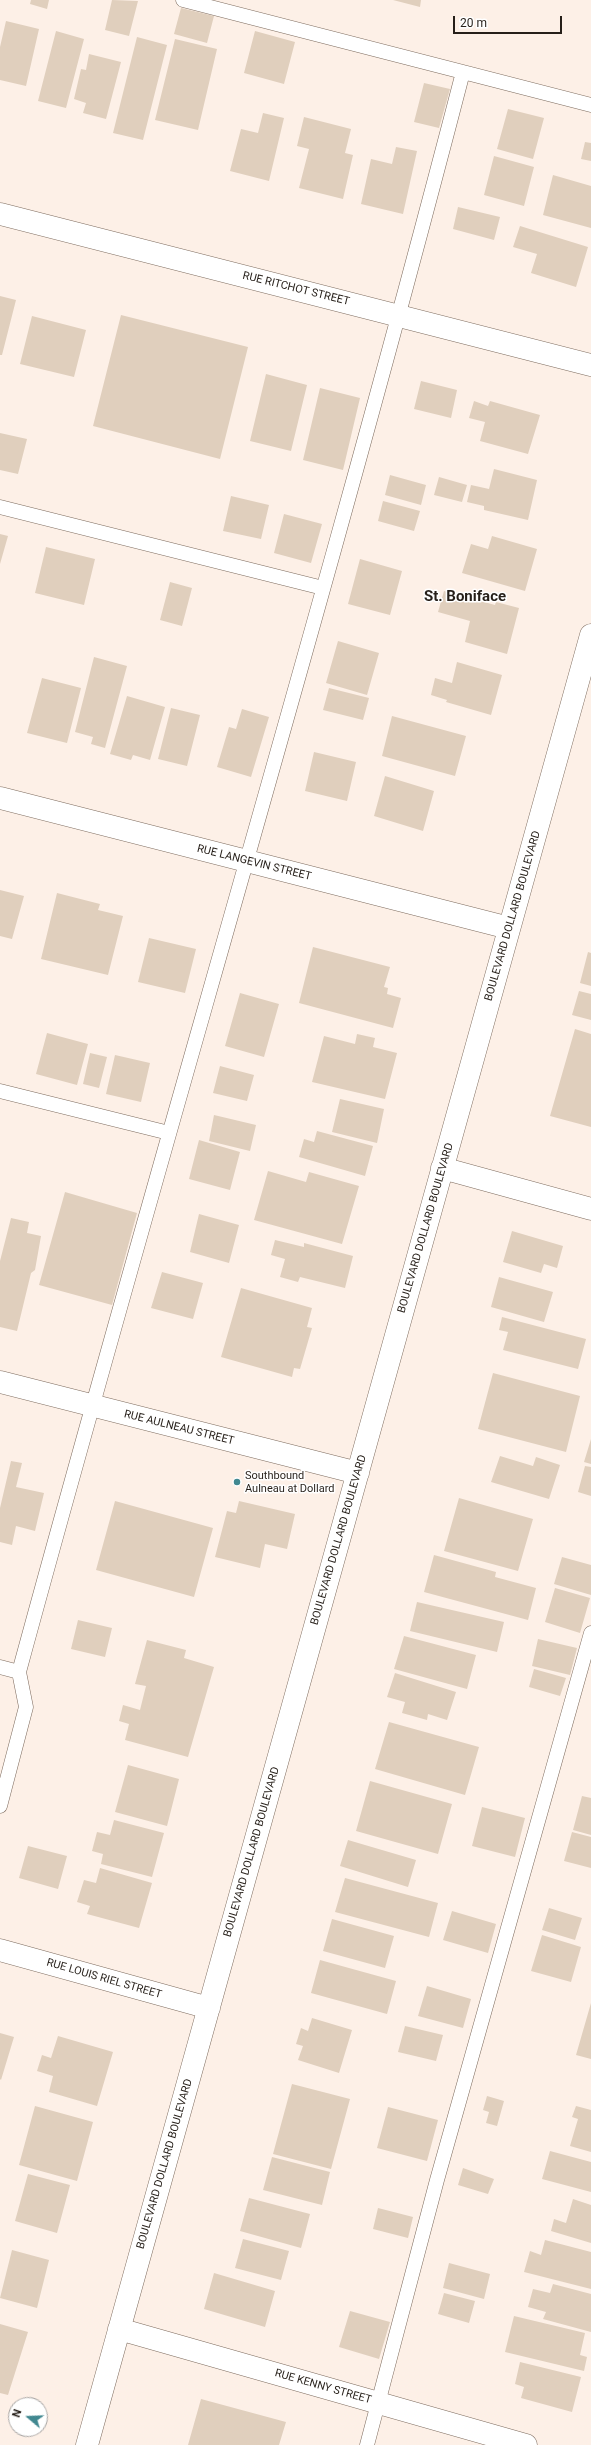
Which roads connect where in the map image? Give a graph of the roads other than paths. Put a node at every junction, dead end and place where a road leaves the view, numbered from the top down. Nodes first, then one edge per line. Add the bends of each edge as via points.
1 (182, 0) edge
2 (463, 72) junction
3 (591, 105) edge
4 (0, 214) edge
5 (400, 316) junction
6 (591, 365) edge
7 (0, 507) edge
8 (323, 588) junction
9 (591, 635) edge
10 (0, 798) edge
11 (246, 861) junction
12 (509, 928) junction
13 (0, 1091) edge
14 (169, 1133) junction
15 (442, 1168) junction
16 (591, 1209) edge
17 (0, 1382) edge
18 (91, 1406) junction
19 (358, 1473) junction
20 (591, 1633) edge
21 (0, 1667) edge
22 (19, 1672) junction
23 (0, 1806) edge
24 (0, 1950) edge
25 (209, 2008) junction
26 (119, 2329) junction
27 (379, 2403) junction
28 (87, 2445) edge
29 (367, 2445) edge
30 (526, 2445) edge

1 - 2 lane
2 - 3 lane
2 - 5 lane
4 - 5 street, RUE RITCHOT STREET
5 - 6 street, RUE RITCHOT STREET
5 - 8 lane
7 - 8 lane
8 - 11 lane
9 - 12 street, BOULEVARD DOLLARD BOULEVARD
10 - 11 street, RUE LANGEVIN STREET
11 - 12 street, RUE LANGEVIN STREET
11 - 14 lane
12 - 15 street, BOULEVARD DOLLARD BOULEVARD
13 - 14 lane
14 - 18 lane
15 - 16 street
15 - 19 street, BOULEVARD DOLLARD BOULEVARD
17 - 18 street, RUE AULNEAU STREET
18 - 19 street, RUE AULNEAU STREET
18 - 22 lane
19 - 25 street, BOULEVARD DOLLARD BOULEVARD
20 - 27 lane via 437,2180
21 - 22 lane
22 - 23 lane via 26,1707
24 - 25 street, RUE LOUIS RIEL STREET
25 - 26 street, BOULEVARD DOLLARD BOULEVARD
26 - 27 street, RUE KENNY STREET
26 - 28 street, BOULEVARD DOLLARD BOULEVARD
27 - 29 lane
27 - 30 street, RUE KENNY STREET

